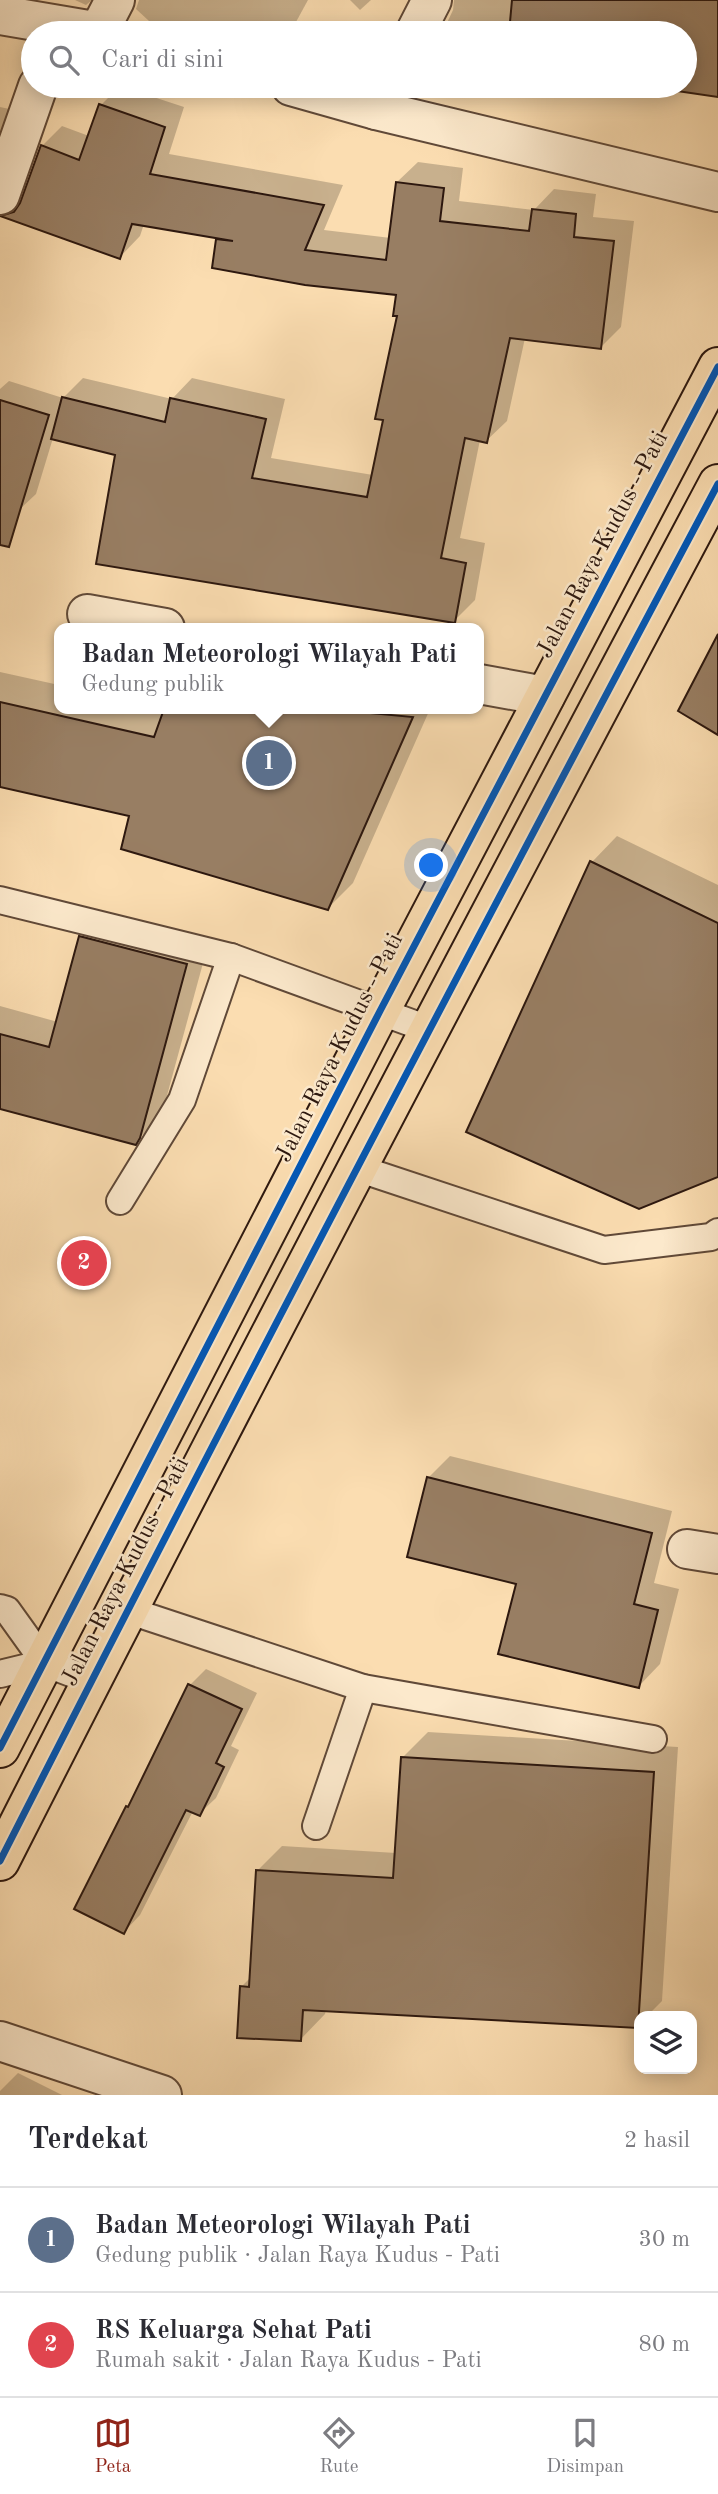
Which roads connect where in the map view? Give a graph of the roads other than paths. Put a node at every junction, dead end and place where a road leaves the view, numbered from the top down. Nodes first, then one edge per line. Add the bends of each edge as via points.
1 (432, 0) edge
2 (0, 15) edge
3 (25, 21) edge
4 (421, 21) edge
5 (34, 98) edge
6 (382, 98) edge
7 (718, 192) edge
8 (0, 195) edge
9 (718, 367) edge
10 (718, 484) edge
11 (87, 614) dead end
12 (137, 623) edge
13 (484, 685) edge
14 (545, 696) junction
15 (0, 900) edge
16 (231, 957) junction
17 (380, 1011) junction
18 (428, 1029) junction
19 (357, 1168) junction
20 (120, 1201) dead end
21 (718, 1232) edge
22 (0, 1608) edge
23 (127, 1610) junction
24 (45, 1663) junction
25 (0, 1674) edge
26 (92, 1681) junction
27 (363, 1688) junction
28 (653, 1739) dead end
29 (0, 1748) edge
30 (316, 1826) dead end
31 (0, 1861) edge
32 (0, 2041) edge
33 (162, 2095) edge

1 - 4 street
2 - 3 street
5 - 8 street
6 - 7 street
9 - 14 main road, Jalan Raya Kudus - Pati
10 - 18 main road, Jalan Raya Kudus - Pati
11 - 12 street
13 - 14 street
14 - 17 main road, Jalan Raya Kudus - Pati
15 - 16 lane
16 - 17 lane
16 - 20 lane via 182,1100
17 - 18 lane
17 - 24 main road, Jalan Raya Kudus - Pati
18 - 19 main road, Jalan Raya Kudus - Pati
19 - 21 lane via 604,1250 711,1237
19 - 23 main road, Jalan Raya Kudus - Pati
22 - 24 lane via 7,1611
23 - 26 main road, Jalan Raya Kudus - Pati
23 - 27 lane
24 - 25 lane
24 - 26 lane
24 - 29 main road, Jalan Raya Kudus - Pati
26 - 31 main road, Jalan Raya Kudus - Pati
27 - 28 lane
27 - 30 lane
32 - 33 street

